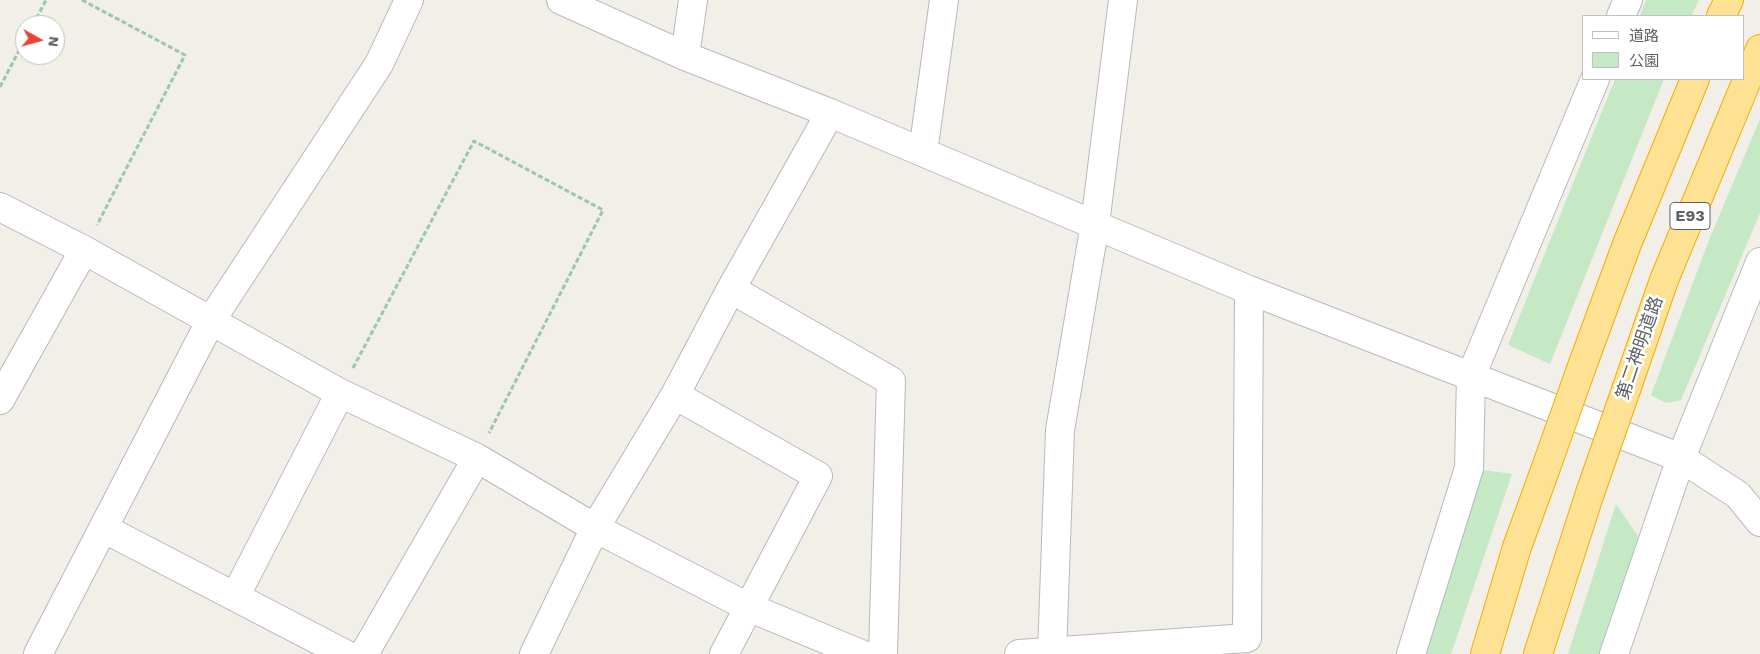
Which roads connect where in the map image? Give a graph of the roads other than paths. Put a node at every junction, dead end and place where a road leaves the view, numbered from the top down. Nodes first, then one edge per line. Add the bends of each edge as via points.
1 (409, 0) edge
2 (561, 0) edge
3 (693, 0) edge
4 (944, 0) edge
5 (1123, 0) edge
6 (1628, 0) edge
7 (1729, 0) edge
8 (1621, 15) edge
9 (1722, 15) edge
10 (1760, 49) edge
11 (685, 56) junction
12 (1595, 80) edge
13 (1695, 80) edge
14 (830, 113) junction
15 (923, 152) junction
16 (0, 207) edge
17 (1094, 224) junction
18 (84, 250) junction
19 (1760, 262) edge
20 (731, 289) junction
21 (1249, 290) junction
22 (210, 322) junction
23 (1471, 376) junction
24 (340, 392) junction
25 (674, 395) junction
26 (0, 400) edge
27 (477, 458) junction
28 (1681, 458) junction
29 (1760, 522) edge
30 (103, 528) junction
31 (595, 528) junction
32 (236, 595) junction
33 (748, 607) junction
34 (1052, 653) edge
35 (38, 654) edge
36 (345, 654) edge
37 (364, 654) edge
38 (534, 654) edge
39 (724, 654) edge
40 (861, 654) edge
41 (883, 654) edge
42 (1019, 654) edge
43 (1411, 654) edge
44 (1485, 654) edge
45 (1538, 654) edge
46 (1614, 654) edge

1 - 22 street via 379,64
2 - 11 street
3 - 11 street
4 - 15 street
5 - 17 street
6 - 8 street
7 - 9 highway
10 - 45 highway, 第二神明道路 / E93, bridge via 1664,280
11 - 14 street
12 - 23 street
13 - 44 highway, E93, bridge via 1627,244 1516,547
14 - 15 street
14 - 20 street
15 - 17 street
16 - 18 street
17 - 21 street
17 - 34 street via 1060,430
18 - 22 street
18 - 26 street
19 - 28 street
20 - 25 street
20 - 41 street via 891,381
21 - 23 street
21 - 34 street via 1247,638
22 - 24 street
22 - 30 street
23 - 28 street
23 - 43 street via 1469,468
24 - 27 street
24 - 32 street
25 - 31 street
25 - 33 street via 818,476
27 - 31 street
27 - 37 street
28 - 29 street via 1738,495
28 - 46 street
30 - 32 street
30 - 35 street
31 - 33 street
31 - 38 street
32 - 36 street
33 - 39 street
33 - 40 street
34 - 42 street

